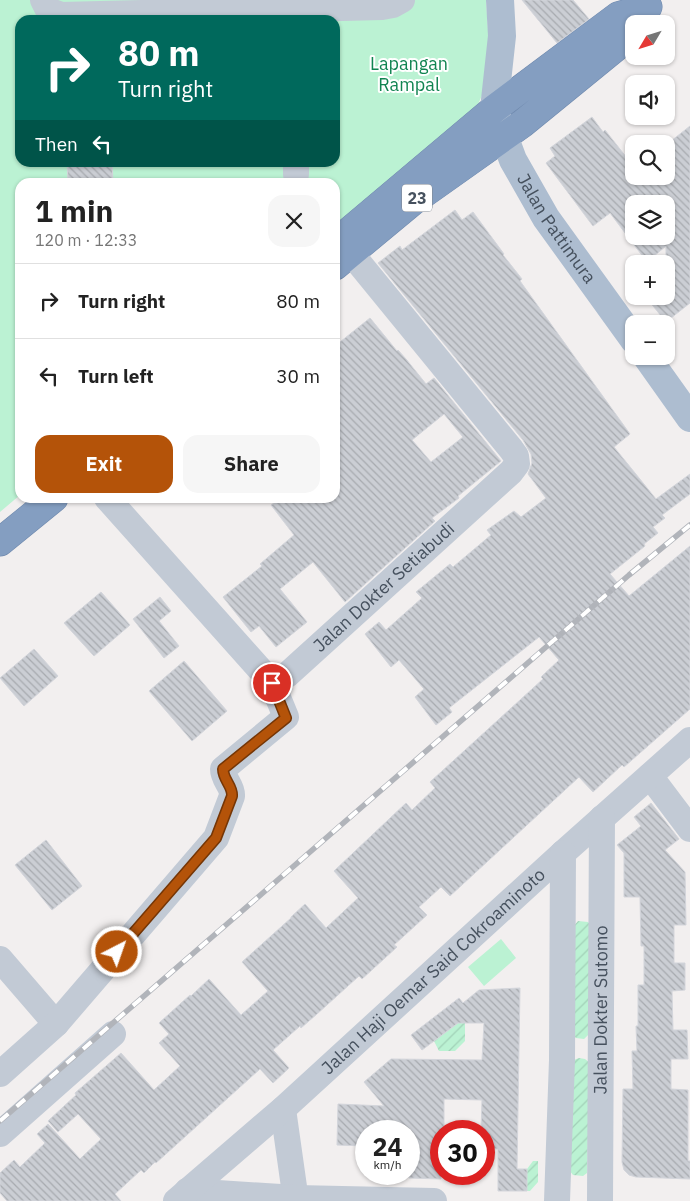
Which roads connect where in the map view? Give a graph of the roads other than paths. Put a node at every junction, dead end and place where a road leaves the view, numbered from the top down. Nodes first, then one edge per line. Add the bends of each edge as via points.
1 (43, 0) edge
2 (402, 0) edge
3 (500, 0) edge
4 (650, 7) edge
5 (295, 14) edge
6 (625, 40) edge
7 (494, 109) junction
8 (504, 136) junction
9 (340, 254) edge
10 (625, 328) edge
11 (652, 365) edge
12 (690, 418) edge
13 (48, 503) edge
14 (110, 503) edge
15 (0, 542) edge
16 (272, 683) junction
17 (690, 740) edge
18 (650, 776) junction
19 (602, 818) junction
20 (690, 829) edge
21 (563, 853) junction
22 (4, 971) edge
23 (56, 1024) junction
24 (113, 1034) dead end
25 (0, 1074) edge
26 (283, 1109) junction
27 (0, 1134) edge
28 (182, 1196) edge
29 (296, 1199) edge
30 (434, 1201) edge
31 (557, 1201) edge
32 (600, 1201) edge

1 - 5 street via 48,10 61,15
2 - 5 street via 382,7
3 - 7 main road via 502,36
4 - 7 highway, 23 via 618,16
6 - 8 highway, 23
7 - 8 main road, Jalan Pattimura
7 - 9 highway, 23
8 - 9 highway, 23
8 - 10 main road, Jalan Pattimura via 513,160 546,218
9 - 16 street, Jalan Dokter Setiabudi via 511,449 516,456 516,464 287,675
11 - 12 main road
13 - 15 highway
14 - 16 street
16 - 23 street via 286,717 223,769 232,796 216,838
17 - 18 street, Jalan Haji Oemar Said Cokroaminoto
18 - 19 street, Jalan Haji Oemar Said Cokroaminoto
18 - 20 street
19 - 21 street, Jalan Haji Oemar Said Cokroaminoto
19 - 32 street, Jalan Dokter Sutomo
21 - 26 street, Jalan Haji Oemar Said Cokroaminoto
21 - 31 street via 562,1060
22 - 23 street
23 - 25 street
24 - 27 street
26 - 28 street, Jalan Haji Oemar Said Cokroaminoto
26 - 29 street
28 - 29 street
29 - 30 street

